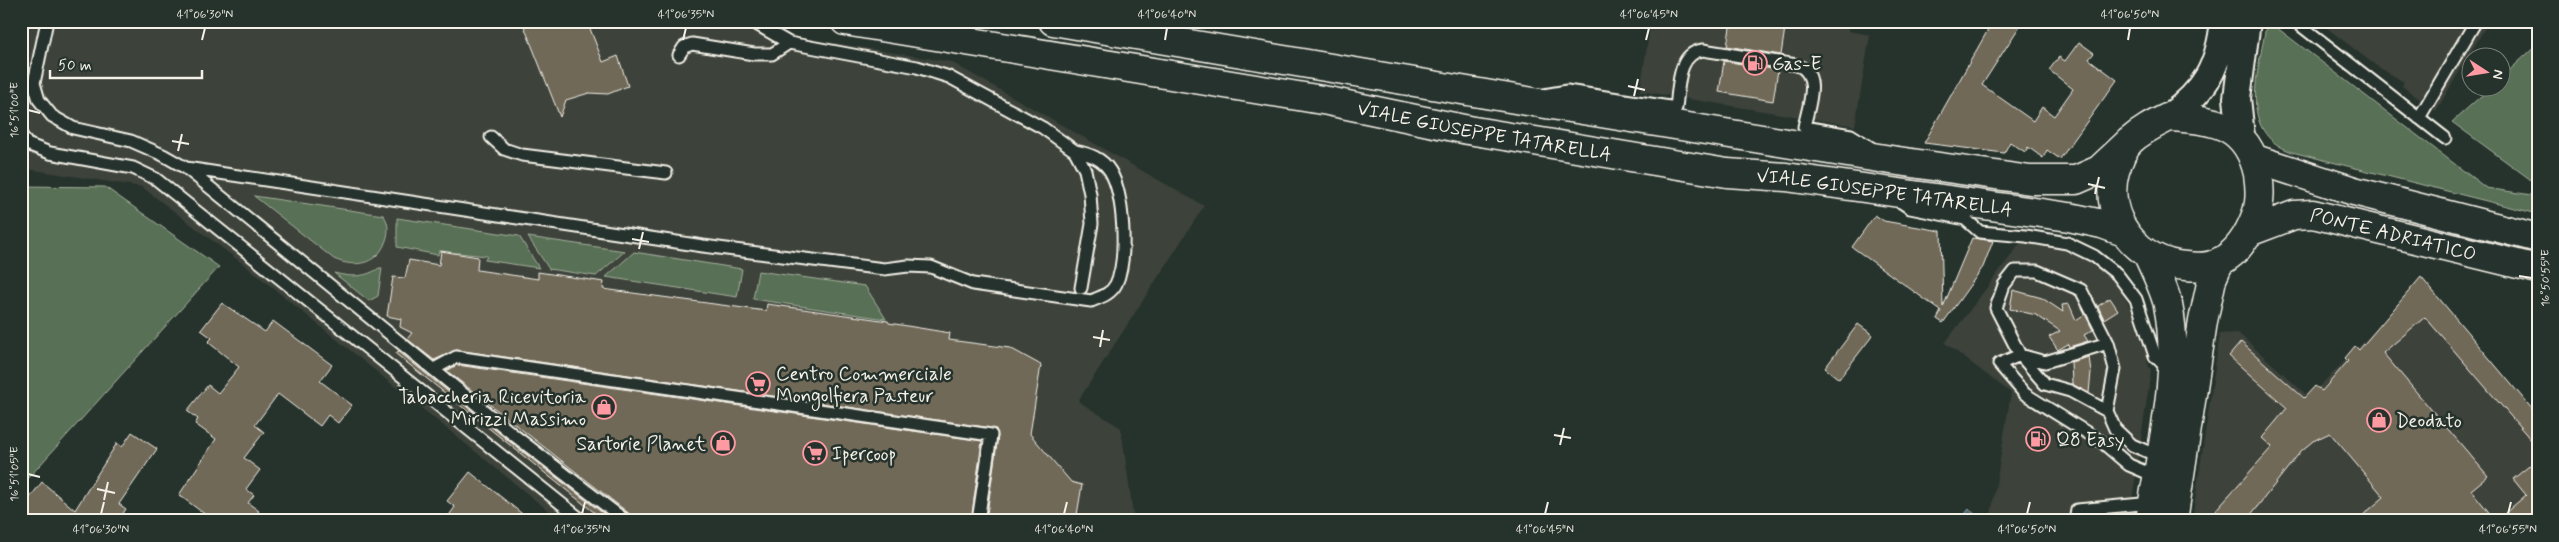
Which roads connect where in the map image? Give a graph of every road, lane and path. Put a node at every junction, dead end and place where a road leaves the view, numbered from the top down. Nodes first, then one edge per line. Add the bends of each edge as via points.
1 (47, 21) edge
2 (751, 21) edge
3 (845, 21) edge
4 (1052, 21) edge
5 (2295, 21) edge
6 (2476, 21) edge
7 (2242, 23) edge
8 (789, 43) junction
9 (679, 55) dead end
10 (1528, 101) junction
11 (2169, 117) junction
12 (2419, 118) junction
13 (21, 136) edge
14 (2241, 136) junction
15 (491, 137) dead end
16 (2445, 138) dead end
17 (2129, 142) junction
18 (1075, 151) junction
19 (2255, 159) junction
20 (1891, 160) junction
21 (186, 168) junction
22 (666, 173) dead end
23 (1888, 192) junction
24 (2124, 232) junction
25 (2249, 232) junction
26 (2538, 238) edge
27 (2148, 255) junction
28 (2219, 263) junction
29 (2538, 269) edge
30 (1081, 288) dead end
31 (2108, 343) junction
32 (2020, 355) junction
33 (434, 369) junction
34 (2172, 374) junction
35 (2107, 411) junction
36 (2155, 489) edge
37 (583, 521) edge
38 (626, 521) edge
39 (978, 521) edge
40 (2075, 521) edge
41 (2173, 521) edge

1 - 21 lane via 34,83 39,100 52,116 73,128 131,141
2 - 8 lane
3 - 23 main road, VIALE GIUSEPPE TATARELLA via 1328,101 1468,130 1717,171
4 - 10 main road, VIALE GIUSEPPE TATARELLA
5 - 12 lane
6 - 12 lane
7 - 11 street via 2218,55 2211,76
7 - 14 street via 2237,98
8 - 9 lane via 772,54 692,44 684,47
8 - 18 lane via 917,67 949,77 1043,128
10 - 20 main road, VIALE GIUSEPPE TATARELLA
10 - 20 lane via 1567,91 1676,108 1682,69 1694,51 1797,65 1804,68 1812,82 1804,127 1851,135
11 - 14 main road via 2216,123
11 - 17 main road via 2146,128
12 - 16 lane
13 - 37 lane via 27,144 50,153 133,168 156,179
14 - 19 main road
15 - 22 lane via 504,149 522,155
17 - 20 main road, VIALE GIUSEPPE TATARELLA via 2099,170 2076,180 2030,180
17 - 24 main road via 2117,164 2112,185 2113,206
18 - 21 lane via 1094,155 1110,171 1119,199 1122,224 1122,256 1116,284 1107,294 1091,301 973,284 931,268 884,269 712,247
18 - 30 lane via 1090,194 1092,224
19 - 25 main road via 2260,186 2258,210
19 - 26 main road, PONTE ADRIATICO via 2335,186
21 - 33 lane
23 - 24 main road, VIALE GIUSEPPE TATARELLA via 2069,217
23 - 34 lane via 1910,208 1965,219 1980,232 2067,243 2094,256 2117,274 2136,298 2154,356
24 - 27 main road
25 - 28 main road via 2236,250
25 - 29 main road, PONTE ADRIATICO via 2294,215 2326,216
27 - 28 main road via 2172,265 2195,267
27 - 34 main road via 2167,302 2172,327
28 - 41 main road via 2203,321
31 - 32 lane via 2045,362
31 - 32 lane via 2081,290 2037,271 2015,271 2004,284 1996,308
31 - 35 lane via 2115,369
32 - 35 lane via 2044,384 2070,391
32 - 36 lane via 1999,364 2025,394 2102,442
33 - 38 lane
33 - 39 lane via 456,357 991,435
34 - 36 main road
35 - 36 lane via 2115,429 2132,445
36 - 40 lane via 2076,510

